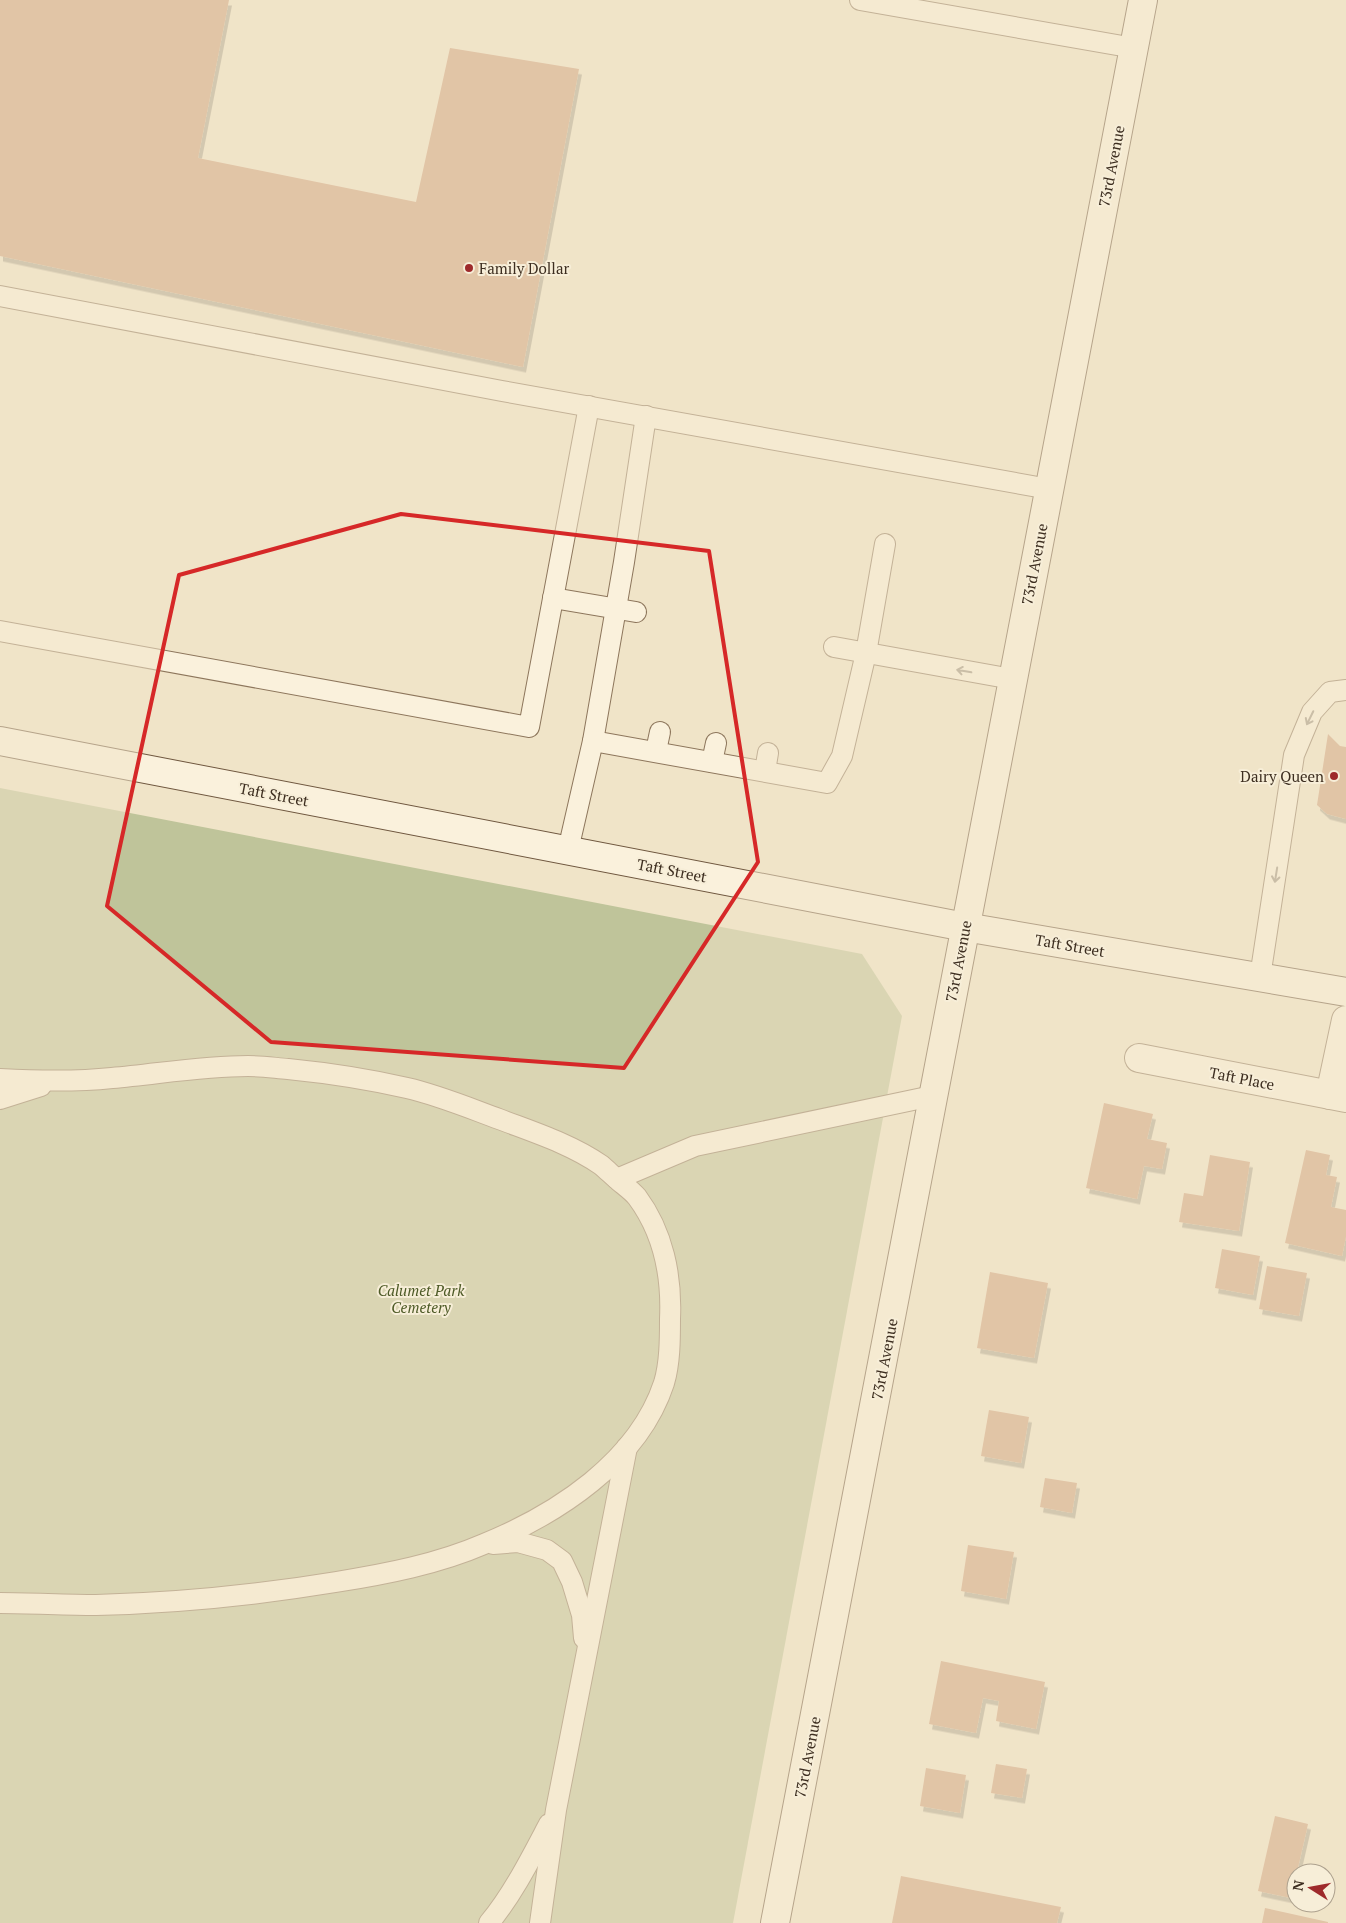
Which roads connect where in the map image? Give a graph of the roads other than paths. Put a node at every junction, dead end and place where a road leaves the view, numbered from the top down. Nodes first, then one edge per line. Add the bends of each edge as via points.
1 (860, 0) edge
2 (1143, 0) edge
3 (1134, 48) junction
4 (0, 296) edge
5 (589, 406) junction
6 (646, 416) junction
7 (1049, 489) junction
8 (885, 544) dead end
9 (553, 598) junction
10 (616, 610) junction
11 (636, 612) dead end
12 (0, 631) edge
13 (834, 647) dead end
14 (866, 653) junction
15 (1012, 679) junction
16 (1346, 690) edge
17 (0, 741) edge
18 (593, 741) junction
19 (568, 850) junction
20 (965, 927) junction
21 (1260, 977) junction
22 (1346, 992) edge
23 (1346, 1020) edge
24 (1139, 1058) dead end
25 (0, 1079) edge
26 (54, 1082) junction
27 (932, 1096) junction
28 (1338, 1096) edge
29 (0, 1099) edge
30 (617, 1179) junction
31 (627, 1447) junction
32 (482, 1546) junction
33 (0, 1603) edge
34 (585, 1658) junction
35 (556, 1810) junction
36 (489, 1923) edge
37 (540, 1923) edge
38 (775, 1923) edge

1 - 3 lane
2 - 3 street, 73rd Avenue
3 - 7 street, 73rd Avenue
4 - 5 lane
5 - 6 lane
5 - 9 lane
6 - 7 lane
6 - 10 lane
7 - 15 street, 73rd Avenue
8 - 14 lane
9 - 10 lane
9 - 12 lane via 528,727
10 - 11 lane
10 - 18 lane
13 - 14 lane
15 -> 14 lane
14 - 18 lane via 842,756 828,783 766,762 714,752 658,742
15 - 20 street, 73rd Avenue
16 -> 21 lane via 1330,692 1312,712 1294,755
17 - 19 street, Taft Street
18 - 19 lane
19 - 20 street, Taft Street
20 - 21 street, Taft Street
20 - 27 street, 73rd Avenue
21 - 22 street, Taft Street
23 - 28 street
24 - 28 street, Taft Place
25 - 26 lane
26 - 29 lane
26 - 30 lane via 251,1066 335,1074 410,1088 471,1108 575,1150
27 - 30 lane via 695,1146
27 - 38 street, 73rd Avenue
30 - 31 lane via 635,1195 654,1226 666,1260 671,1297 665,1380 648,1418
31 - 32 lane via 569,1498 531,1522
31 - 34 lane
32 - 33 lane via 425,1564 360,1578 234,1597 94,1605
32 - 34 lane via 518,1542 547,1550 562,1561 582,1615
34 - 35 lane
35 - 36 lane via 533,1854
35 - 37 lane

